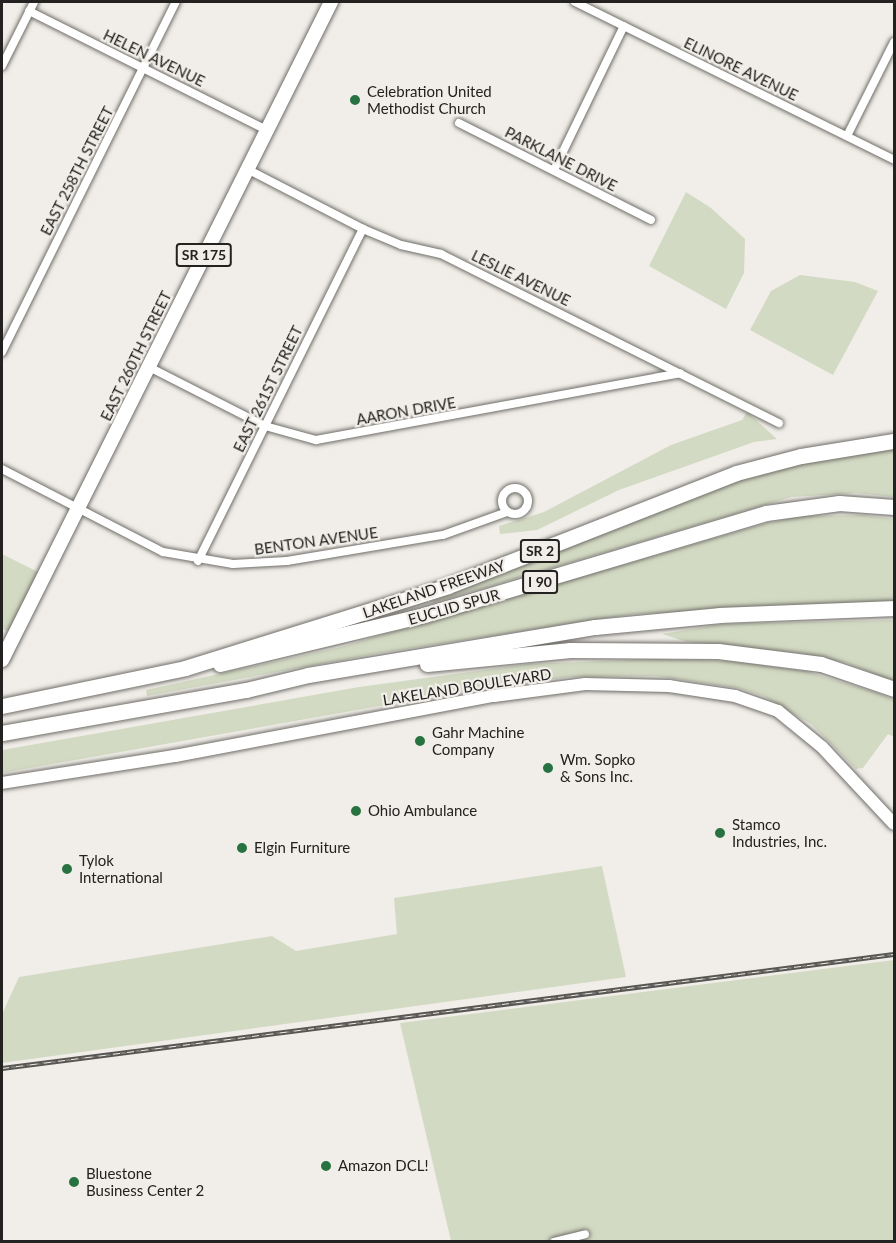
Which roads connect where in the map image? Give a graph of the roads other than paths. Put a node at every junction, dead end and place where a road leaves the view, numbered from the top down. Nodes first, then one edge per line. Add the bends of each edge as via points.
1 (34, 2) edge
2 (176, 2) edge
3 (331, 2) edge
4 (575, 2) edge
5 (29, 12) junction
6 (624, 26) junction
7 (894, 42) edge
8 (2, 66) edge
9 (143, 68) junction
10 (459, 123) dead end
11 (267, 130) junction
12 (847, 136) junction
13 (894, 160) edge
14 (247, 169) junction
15 (554, 170) junction
16 (651, 220) dead end
17 (363, 229) junction
18 (2, 352) edge
19 (149, 367) junction
20 (680, 373) junction
21 (779, 423) dead end
22 (265, 426) junction
23 (894, 441) edge
24 (2, 469) edge
25 (894, 507) edge
26 (78, 509) junction
27 (507, 512) dead end
28 (198, 561) junction
29 (894, 608) edge
30 (2, 660) edge
31 (185, 668) junction
32 (894, 689) edge
33 (246, 690) junction
34 (2, 706) edge
35 (4, 732) edge
36 (2, 783) edge
37 (894, 824) edge
38 (585, 1234) dead end
39 (554, 1242) edge

1 - 5 street
2 - 9 street, EAST 258TH STREET
3 - 11 main road, EAST 260TH STREET / SR 175
4 - 6 street, ELINORE AVENUE
5 - 8 street
5 - 9 street, HELEN AVENUE
6 - 12 street, ELINORE AVENUE
6 - 15 street
7 - 12 street
9 - 11 street, HELEN AVENUE
9 - 18 street, EAST 258TH STREET
10 - 15 street, PARKLANE DRIVE
11 - 14 main road, EAST 260TH STREET / SR 175
12 - 13 street, ELINORE AVENUE
14 - 17 street, LESLIE AVENUE
14 - 19 main road, EAST 260TH STREET / SR 175
15 - 16 street, PARKLANE DRIVE
17 - 20 street, LESLIE AVENUE via 401,245 441,254
17 - 22 street, EAST 261ST STREET
19 - 22 street, AARON DRIVE
19 - 26 main road, EAST 260TH STREET / SR 175
20 - 21 street, LESLIE AVENUE
20 - 22 street, AARON DRIVE via 316,440
22 - 28 street, EAST 261ST STREET
23 - 31 highway, LAKELAND FREEWAY / SR 2 via 809,454 736,473 448,586
24 - 26 street, BENTON AVENUE
25 - 31 highway, EUCLID SPUR / I 90 via 839,503 766,513 394,623 241,661
26 - 28 street, BENTON AVENUE via 163,552
26 - 30 main road, EAST 260TH STREET / SR 175
27 - 28 street, BENTON AVENUE via 442,536 287,561
29 - 33 highway via 720,615 595,627 308,675
31 - 34 highway, LAKELAND FREEWAY / I 90
32 - 33 highway via 853,673 790,658 643,648 468,660
33 - 35 highway
36 - 37 street, LAKELAND BOULEVARD via 175,756 494,696 585,684 669,686 735,696 778,711 822,747
38 - 39 street

